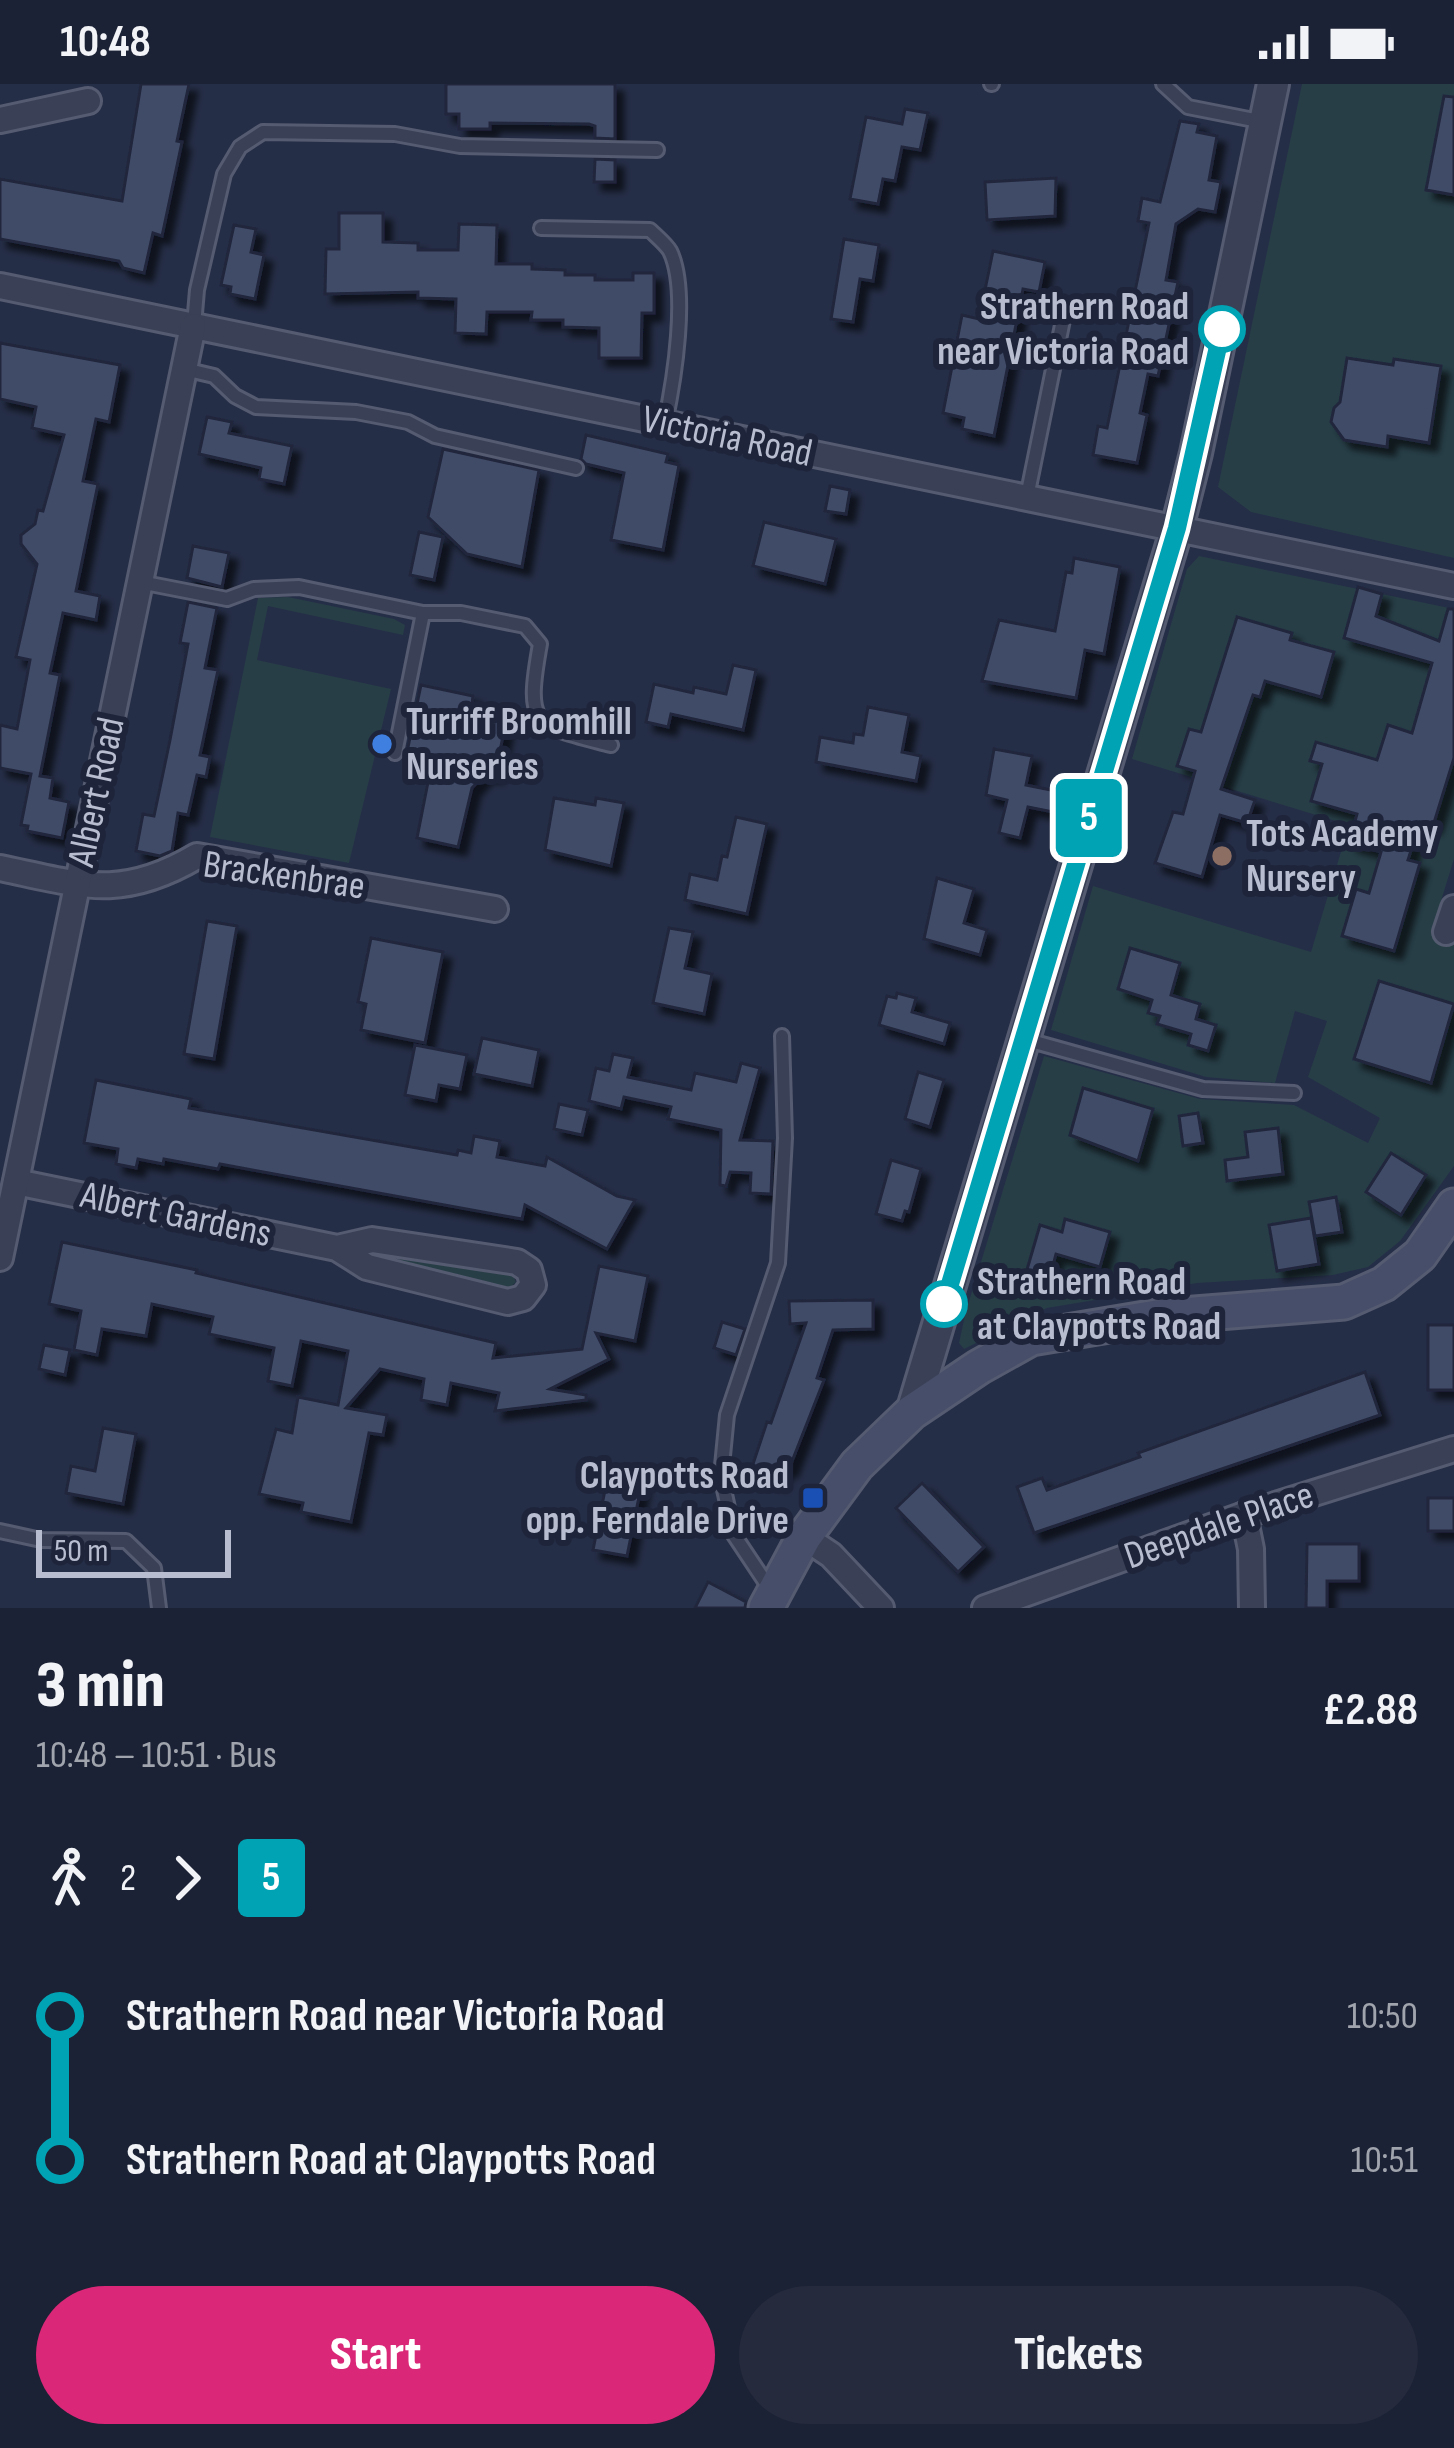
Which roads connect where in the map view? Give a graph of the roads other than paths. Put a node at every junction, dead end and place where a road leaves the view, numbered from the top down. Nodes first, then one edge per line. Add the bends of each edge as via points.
1 (1162, 84) edge
2 (1273, 84) edge
3 (88, 100) dead end
4 (0, 120) edge
5 (1265, 122) junction
6 (657, 150) dead end
7 (541, 227) dead end
8 (0, 286) edge
9 (1063, 320) dead end
10 (194, 326) junction
11 (184, 369) junction
12 (665, 424) junction
13 (576, 468) dead end
14 (1027, 497) junction
15 (1177, 528) junction
16 (140, 582) junction
17 (1454, 586) edge
18 (423, 613) junction
19 (611, 745) dead end
20 (395, 753) dead end
21 (0, 868) edge
22 (78, 884) junction
23 (494, 909) dead end
24 (782, 1036) dead end
25 (1023, 1039) junction
26 (1294, 1093) dead end
27 (16, 1182) junction
28 (1454, 1206) edge
29 (337, 1248) junction
30 (0, 1258) edge
31 (912, 1412) junction
32 (1454, 1449) edge
33 (1244, 1515) junction
34 (0, 1531) edge
35 (804, 1537) junction
36 (769, 1600) edge
37 (159, 1608) edge
38 (881, 1608) edge
39 (986, 1608) edge
40 (1252, 1608) edge

1 - 5 lane via 1188,106
2 - 5 street
3 - 4 street
5 - 15 street
6 - 10 lane via 263,133 240,147 224,174
7 - 12 lane via 650,230 670,250 678,290
8 - 10 street, Victoria Road
9 - 14 lane
10 - 11 street, Albert Road
10 - 12 street, Victoria Road
11 - 13 lane via 214,376 256,407 356,412
11 - 16 street, Albert Road
12 - 14 street, Victoria Road
14 - 15 street, Victoria Road
15 - 17 street, Victoria Road
15 - 25 street
16 - 18 lane via 227,599 298,587
16 - 22 street, Albert Road
18 - 19 lane via 525,626 541,644 531,694 536,716 550,730
18 - 20 lane
21 - 22 street, Brackenbrae
22 - 23 street, Brackenbrae via 159,879 197,856
22 - 27 street, Albert Road
24 - 36 lane via 778,1263 727,1415 721,1476 734,1535
25 - 26 lane via 1203,1089
25 - 31 street
27 - 29 street, Albert Gardens
27 - 30 street, Albert Road
28 - 31 main road via 1420,1255 1344,1302 1031,1337
29 - 29 street, Albert Gardens via 372,1240 517,1262 533,1285 508,1302 367,1268
31 - 35 main road via 857,1466
32 - 33 street, Deepdale Place
33 - 39 street, Deepdale Place
33 - 40 street
34 - 37 lane via 126,1541 154,1568
35 - 36 main road
35 - 38 street

